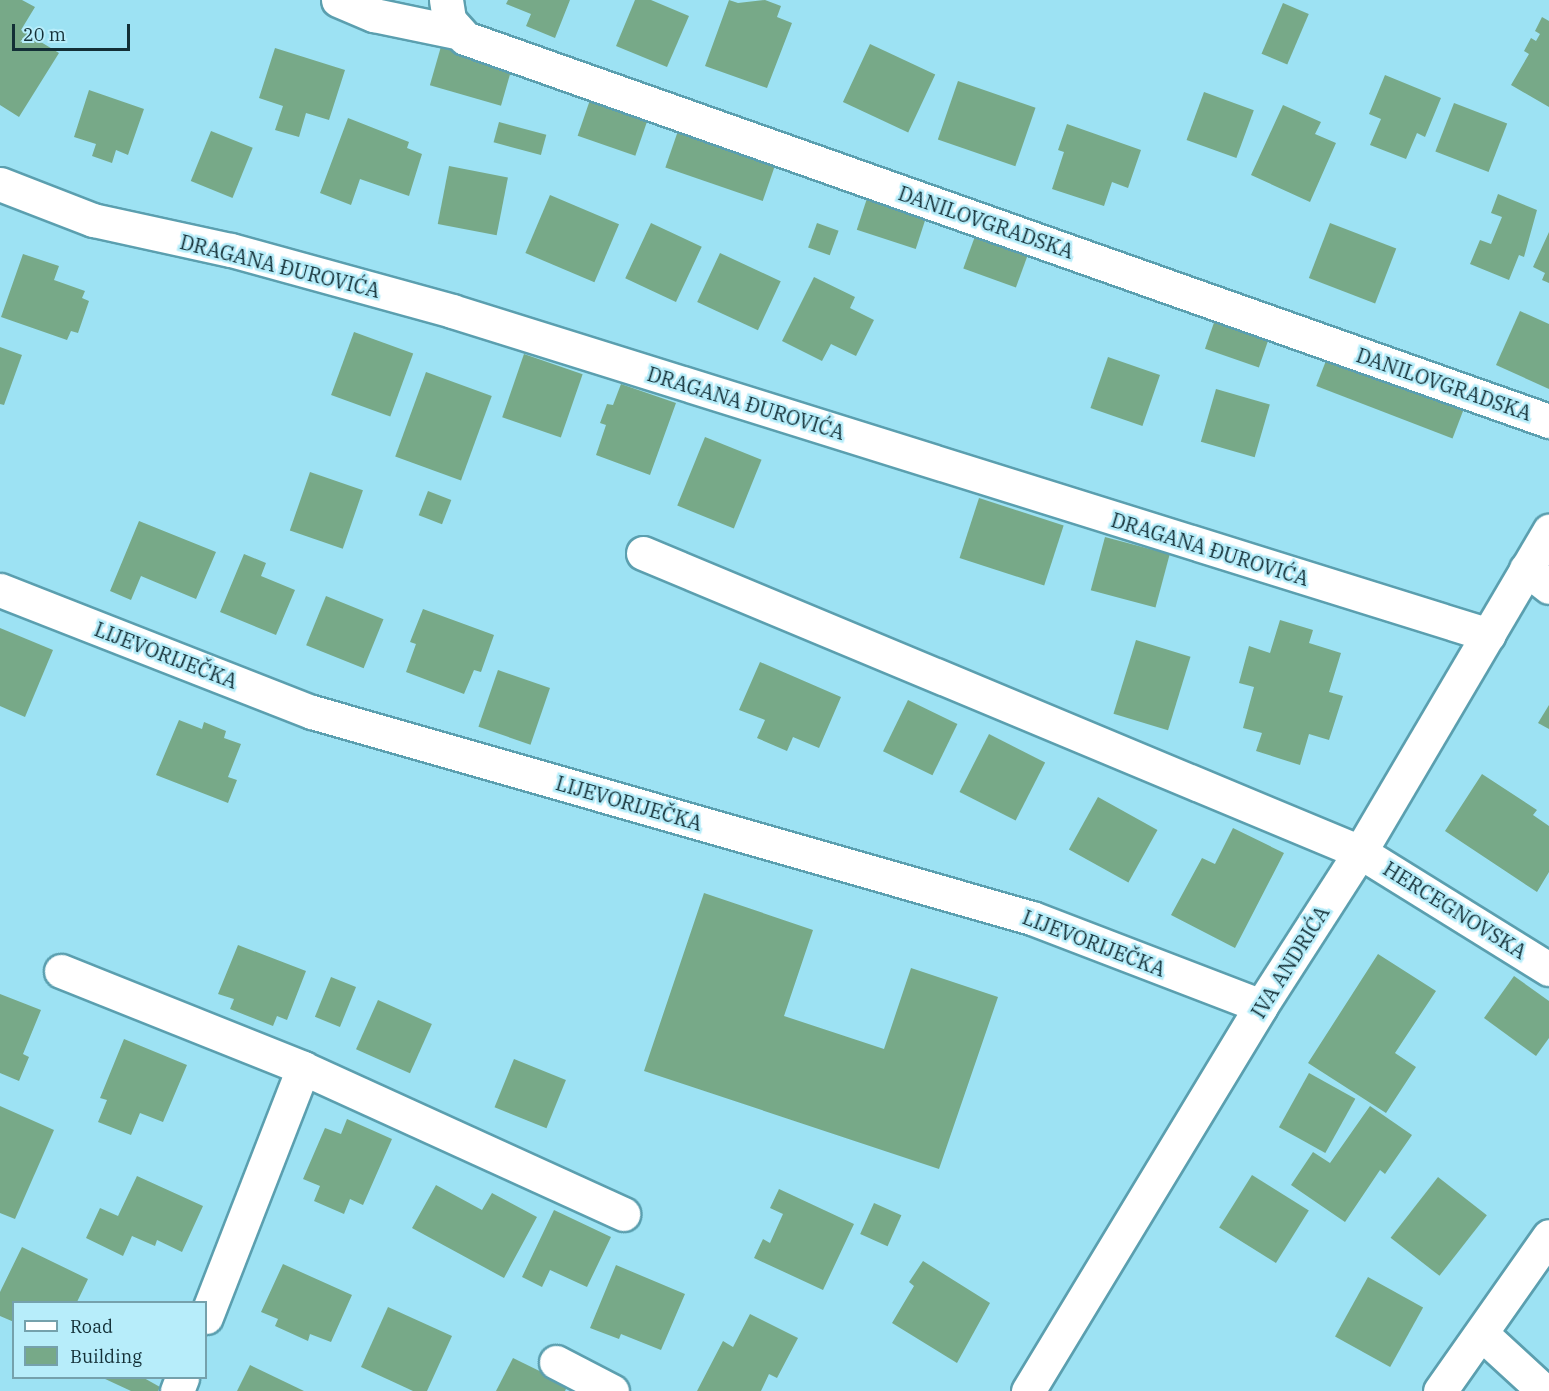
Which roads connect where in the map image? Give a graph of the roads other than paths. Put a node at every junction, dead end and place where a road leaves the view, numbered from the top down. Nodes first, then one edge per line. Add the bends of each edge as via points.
1 (338, 0) edge
2 (446, 0) edge
3 (456, 32) junction
4 (0, 184) edge
5 (1549, 421) edge
6 (1549, 531) edge
7 (643, 553) dead end
8 (1538, 578) edge
9 (0, 590) edge
10 (1489, 635) junction
11 (1360, 852) junction
12 (1549, 969) edge
13 (61, 971) dead end
14 (1261, 1006) junction
15 (303, 1068) junction
16 (623, 1214) dead end
17 (1549, 1236) edge
18 (207, 1314) edge
19 (1483, 1335) junction
20 (556, 1362) dead end
21 (612, 1391) edge
22 (1028, 1391) edge
23 (1440, 1391) edge
24 (1544, 1391) edge

1 - 3 street, DANILOVGRADSKA via 374,15
2 - 3 street
3 - 5 street, DANILOVGRADSKA
4 - 10 street, DRAGANA ĐUROVIĆA via 93,220 231,250 452,311
6 - 8 street, IVA ANDRIĆA
7 - 11 street, HERCEGNOVSKA
8 - 10 street, IVA ANDRIĆA
9 - 14 street, LIJEVORIJEČKA via 312,712 1032,918
10 - 11 street, IVA ANDRIĆA
11 - 12 street, HERCEGNOVSKA
11 - 14 street, IVA ANDRIĆA
13 - 15 street
14 - 22 street, IVA ANDRIĆA
15 - 16 street
15 - 18 street
17 - 19 street
19 - 23 street
19 - 24 street
20 - 21 street

